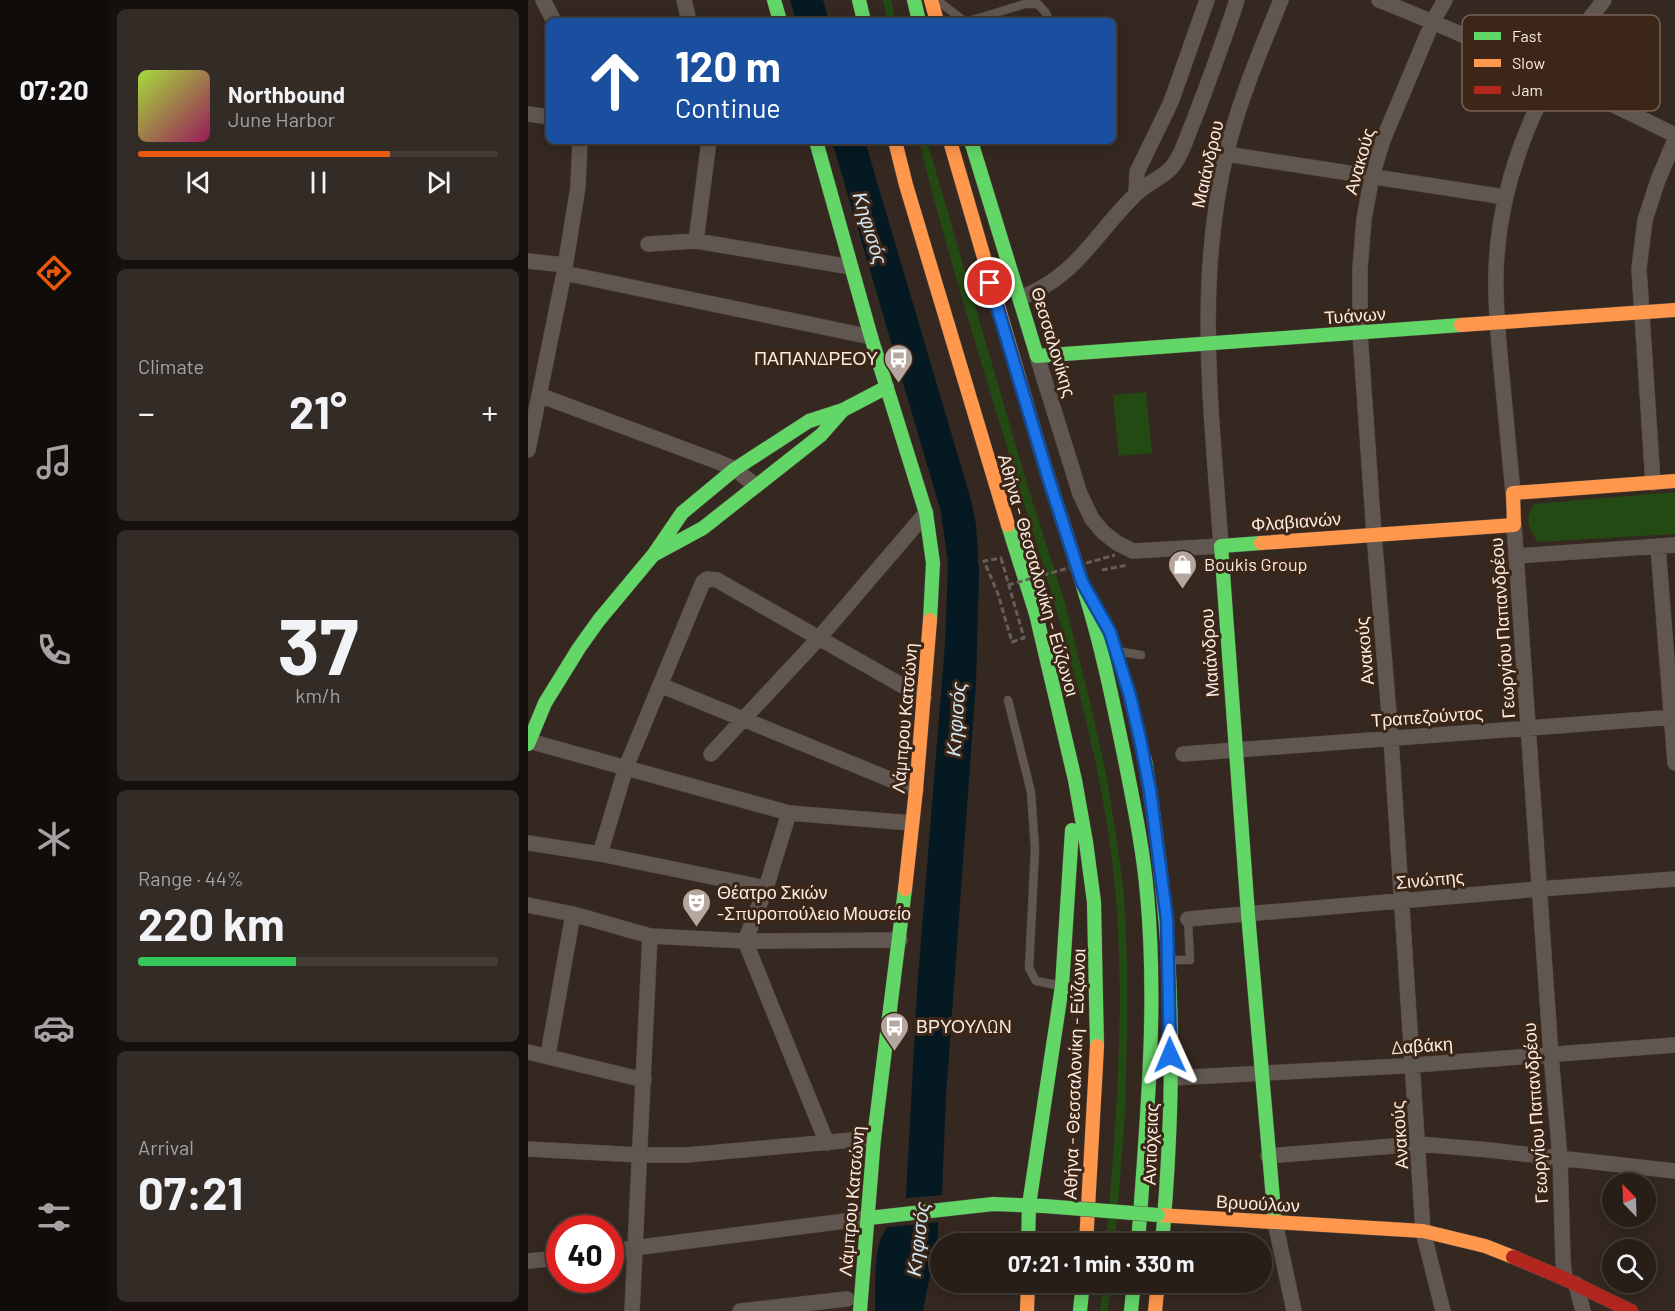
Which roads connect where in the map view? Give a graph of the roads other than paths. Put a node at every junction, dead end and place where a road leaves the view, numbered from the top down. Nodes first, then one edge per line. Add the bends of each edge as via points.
1 (543, 0) edge
2 (684, 0) edge
3 (774, 0) edge
4 (860, 0) edge
5 (914, 0) edge
6 (931, 0) edge
7 (937, 0) edge
8 (1206, 0) edge
9 (1237, 0) edge
10 (1281, 0) edge
11 (1379, 0) edge
12 (1444, 0) edge
13 (1604, 0) edge
14 (1592, 15) edge
15 (552, 18) edge
16 (688, 18) edge
17 (779, 18) edge
18 (863, 18) edge
19 (918, 18) edge
20 (936, 18) edge
21 (960, 18) edge
22 (979, 18) edge
23 (1048, 18) edge
24 (1433, 21) junction
25 (1462, 34) edge
26 (1537, 111) edge
27 (1626, 111) edge
28 (528, 114) edge
29 (546, 117) edge
30 (1675, 135) edge
31 (1675, 140) edge
32 (580, 144) edge
33 (709, 144) edge
34 (817, 144) edge
35 (896, 144) edge
36 (951, 144) edge
37 (971, 144) edge
38 (973, 144) edge
39 (1226, 154) junction
40 (958, 171) junction
41 (1371, 176) junction
42 (1136, 194) junction
43 (1505, 197) junction
44 (696, 241) junction
45 (648, 244) dead end
46 (528, 261) edge
47 (851, 267) junction
48 (565, 269) junction
49 (1020, 298) junction
50 (1675, 310) edge
51 (1641, 313) junction
52 (1497, 323) junction
53 (1360, 333) junction
54 (871, 337) junction
55 (1207, 344) junction
56 (1037, 356) junction
57 (887, 387) junction
58 (539, 395) junction
59 (843, 410) junction
60 (528, 450) edge
61 (735, 469) junction
62 (1675, 481) edge
63 (1653, 483) junction
64 (756, 486) junction
65 (1513, 494) junction
66 (926, 513) junction
67 (1092, 519) joint
68 (1514, 525) junction
69 (1374, 534) junction
70 (1675, 545) edge
71 (1221, 546) junction
72 (1658, 546) junction
73 (654, 554) junction
74 (1516, 556) junction
75 (1081, 578) junction
76 (819, 638) junction
77 (1141, 655) dead end
78 (1118, 657) joint
79 (660, 685) junction
80 (924, 698) junction
81 (1008, 700) dead end
82 (1673, 718) edge
83 (744, 720) junction
84 (1530, 729) junction
85 (1391, 738) junction
86 (529, 742) edge
87 (1235, 750) junction
88 (711, 754) dead end
89 (1182, 754) dead end
90 (1144, 755) dead end
91 (1675, 763) edge
92 (626, 767) junction
93 (1076, 780) junction
94 (916, 790) junction
95 (789, 813) junction
96 (912, 823) junction
97 (528, 843) edge
98 (600, 854) junction
99 (1675, 879) edge
100 (766, 888) junction
101 (1539, 889) junction
102 (1401, 901) junction
103 (528, 905) edge
104 (573, 914) junction
105 (1248, 914) junction
106 (1188, 919) joint
107 (650, 936) junction
108 (900, 940) junction
109 (745, 941) junction
110 (1168, 960) junction
111 (1062, 986) junction
112 (1675, 1045) edge
113 (528, 1052) edge
114 (548, 1055) junction
115 (1551, 1055) junction
116 (1413, 1065) junction
117 (1262, 1075) junction
118 (1171, 1078) junction
119 (644, 1080) junction
120 (874, 1138) junction
121 (827, 1143) junction
122 (1419, 1144) junction
123 (528, 1149) edge
124 (640, 1155) junction
125 (1268, 1156) junction
126 (1560, 1158) junction
127 (1675, 1171) edge
128 (1029, 1205) junction
129 (1161, 1216) junction
130 (875, 1217) junction
131 (1275, 1222) junction
132 (1424, 1231) junction
133 (1028, 1233) edge
134 (1087, 1233) edge
135 (1139, 1233) edge
136 (1162, 1233) edge
137 (636, 1247) junction
138 (624, 1249) edge
139 (546, 1259) edge
140 (528, 1261) edge
141 (1571, 1281) junction
142 (1028, 1293) edge
143 (1082, 1293) edge
144 (1133, 1293) edge
145 (1157, 1293) edge
146 (847, 1299) dead end
147 (632, 1311) edge
148 (740, 1311) edge
149 (860, 1311) edge
150 (1027, 1311) edge
151 (1080, 1311) edge
152 (1131, 1311) edge
153 (1155, 1311) edge
154 (1294, 1311) edge
155 (1443, 1311) edge
156 (1583, 1311) edge
157 (1631, 1311) edge

1 - 15 street
2 - 16 street
3 - 17 main road
4 - 18 main road
5 - 19 main road
6 - 20 main road
7 - 21 lane
8 - 42 street via 1171,102 1137,172
9 - 42 street via 1182,148 1170,169
10 - 39 street, Μαιάνδρου via 1257,57
11 - 24 street
12 - 24 street, Ανακούς
13 - 14 street, Γεωργίου Παπανδρέου
22 - 23 lane via 1038,4
24 - 25 street
24 - 41 street, Ανακούς
26 - 43 street, Γεωργίου Παπανδρέου
27 - 30 street
28 - 29 street
31 - 51 street via 1645,220 1639,269
32 - 48 street via 578,187
33 - 44 street
34 - 47 main road, Λάμπρου Κατσώνη
35 - 93 main road, Αθήνα - Θεσσαλονίκη - Εύζωνοι via 1036,614
36 - 40 main road, Αθήνα - Θεσσαλονίκη - Εύζωνοι
37 - 40 main road
38 - 49 main road, Θεσσαλονίκης
39 - 41 street
39 - 55 street, Μαιάνδρου via 1211,242
40 - 75 main road, Αθήνα - Θεσσαλονίκη - Εύζωνοι
41 - 43 street
41 - 53 street, Ανακούς via 1360,269
42 - 49 street via 1076,263 1047,286
43 - 52 street, Γεωργίου Παπανδρέου via 1496,271
44 - 45 street
44 - 47 street
46 - 48 street
47 - 54 main road, Λάμπρου Κατσώνη
48 - 54 street
48 - 58 street
49 - 56 main road, Θεσσαλονίκης
50 - 51 main road, Τυάνων
51 - 52 main road, Τυάνων
51 - 63 street
52 - 53 main road, Τυάνων
52 - 65 street, Γεωργίου Παπανδρέου
53 - 55 main road, Τυάνων
53 - 69 street, Ανακούς
54 - 57 main road, Λάμπρου Κατσώνη
55 - 56 main road, Τυάνων
55 - 71 street, Μαιάνδρου
56 - 67 street, Θεσσαλονίκης via 1080,494
57 - 59 main road
57 - 66 main road, Λάμπρου Κατσώνη
58 - 60 street
58 - 61 street
59 - 61 main road via 810,421
59 - 64 main road via 821,435
61 - 64 street
61 - 73 main road via 682,513
62 - 63 main road
63 - 65 main road
64 - 73 main road via 703,528
65 - 68 main road, Γεωργίου Παπανδρέου
66 - 76 street
66 - 80 main road, Λάμπρου Κατσώνη via 933,563
67 - 71 street, Φλαβιανών via 1117,543 1133,551
68 - 69 main road, Φλαβιανών
68 - 74 street, Γεωργίου Παπανδρέου
69 - 71 main road, Φλαβιανών
69 - 85 street, Ανακούς
70 - 72 street
71 - 87 main road, Μαιάνδρου
72 - 74 street
72 - 82 street
73 - 86 main road via 579,648 545,703
74 - 84 street, Γεωργίου Παπανδρέου
75 - 78 main road via 1110,632
75 - 135 main road, Αθήνα - Θεσσαλονίκη - Εύζωνοι via 1128,771 1147,895 1150,1047
76 - 79 street via 717,580 707,579
76 - 80 street
76 - 83 street
77 - 78 lane
79 - 83 street
79 - 92 street
80 - 94 main road, Λάμπρου Κατσώνη
81 - 111 lane via 1030,792 1035,849 1029,968 1036,981
82 - 84 street, Τραπεζούντος
82 - 91 street
83 - 88 street
83 - 94 street
84 - 85 street, Τραπεζούντος
84 - 101 street, Γεωργίου Παπανδρέου
85 - 87 street, Τραπεζούντος
85 - 102 street, Ανακούς
86 - 92 street
87 - 89 street, Τραπεζούντος
87 - 105 main road, Μαιάνδρου
90 - 110 main road, Αντιόχειας via 1167,920
92 - 95 street
92 - 98 street
93 - 111 main road
93 - 134 main road, Αθήνα - Θεσσαλονίκη - Εύζωνοι via 1094,902 1096,960 1095,1082
94 - 96 main road, Λάμπρου Κατσώνη
95 - 96 street
95 - 100 street
96 - 108 main road, Λάμπρου Κατσώνη
97 - 98 street
98 - 100 street
99 - 101 street, Σινώπης
100 - 109 street
101 - 102 street, Σινώπης
101 - 115 street, Γεωργίου Παπανδρέου
102 - 105 street, Σινώπης
102 - 116 street, Ανακούς
103 - 104 street
104 - 107 street
104 - 114 street
105 - 106 street, Σινώπης
105 - 117 main road, Μαιάνδρου
106 - 110 lane via 1190,960
107 - 109 street
107 - 119 street
108 - 109 street
108 - 120 main road, Λάμπρου Κατσώνη
109 - 121 street
110 - 118 main road, Αντιόχειας
111 - 128 main road
112 - 115 street, Δαβάκη
113 - 114 street
114 - 119 street
115 - 116 street, Δαβάκη
115 - 126 street, Γεωργίου Παπανδρέου
116 - 117 street, Δαβάκη
116 - 122 street, Ανακούς
117 - 118 street, Δαβάκη
117 - 125 main road, Μαιάνδρου
118 - 129 main road, Αντιόχειας
119 - 124 street
120 - 121 street
120 - 130 main road, Λάμπρου Κατσώνη
121 - 124 street via 707,1154
122 - 125 street
122 - 126 street
122 - 132 street, Ανακούς
123 - 124 street
124 - 137 street
125 - 131 main road, Μαιάνδρου
126 - 127 street
126 - 141 street, Γεωργίου Παπανδρέου via 1563,1260
128 - 129 main road, Βρυούλων, bridge
128 - 130 main road, Βρυούλων via 993,1204
128 - 133 main road
129 - 131 main road, Βρυούλων
129 - 136 main road, Αντιόχειας
130 - 137 street
130 - 149 main road, Λάμπρου Κατσώνη
131 - 132 main road, Βρυούλων
131 - 154 street, Μαιάνδρου
132 - 141 main road, Βρυούλων via 1485,1246
132 - 155 street, Ανακούς
137 - 138 street
137 - 147 street
139 - 140 street
141 - 156 street, Γεωργίου Παπανδρέου
141 - 157 main road, Βρυούλων
142 - 150 main road
143 - 151 main road
144 - 152 main road
145 - 153 main road
146 - 148 street

